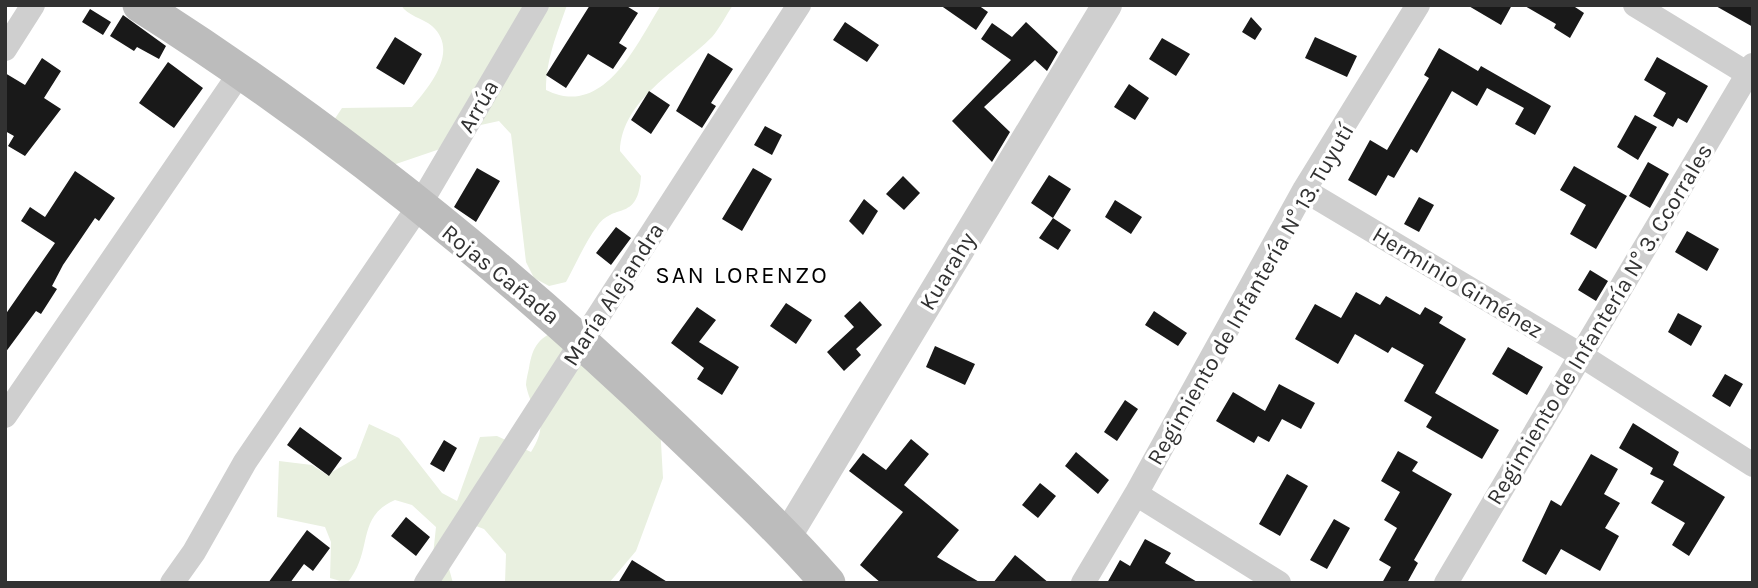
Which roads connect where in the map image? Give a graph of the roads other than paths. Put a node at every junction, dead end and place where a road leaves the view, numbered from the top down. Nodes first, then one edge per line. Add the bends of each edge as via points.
1 (33, 5) edge
2 (140, 5) edge
3 (537, 5) edge
4 (799, 5) edge
5 (1107, 5) edge
6 (1418, 5) edge
7 (1635, 5) edge
8 (5, 49) edge
9 (242, 70) junction
10 (1751, 72) edge
11 (1304, 190) junction
12 (419, 206) junction
13 (583, 340) junction
14 (1579, 354) junction
15 (5, 416) edge
16 (1753, 465) edge
17 (1136, 494) junction
18 (787, 536) junction
19 (172, 583) edge
20 (426, 583) edge
21 (828, 583) edge
22 (1083, 583) edge
23 (1279, 583) edge
24 (1447, 583) edge

1 - 8 street
2 - 9 main road, Rojas Cañada
3 - 12 street, Arrúa
4 - 13 street, María Alejandra
5 - 18 street, Kuarahy
6 - 11 street, Regimiento de Infantería N° 13. Tuyutí
7 - 10 street
9 - 12 main road, Rojas Cañada
9 - 15 street
10 - 14 street, Regimiento de Infantería N° 3. Ccorrales
11 - 14 street, Herminio Giménez
11 - 17 street, Regimiento de Infantería N° 13. Tuyutí
12 - 13 main road, Rojas Cañada
12 - 19 street, Arrúa via 245,462
13 - 18 main road, Rojas Cañada
13 - 20 street, María Alejandra
14 - 16 street, Herminio Giménez
14 - 24 street, Regimiento de Infantería N° 3. Ccorrales
17 - 22 street, Regimiento de Infantería N° 13. Tuyutí
17 - 23 street
18 - 21 main road, Rojas Cañada

